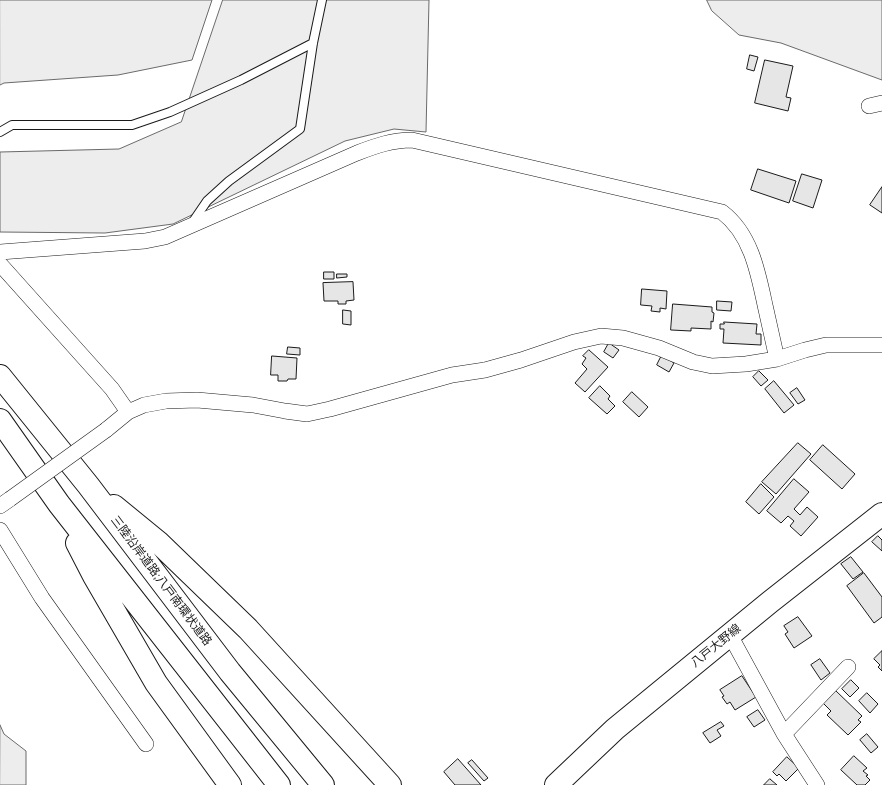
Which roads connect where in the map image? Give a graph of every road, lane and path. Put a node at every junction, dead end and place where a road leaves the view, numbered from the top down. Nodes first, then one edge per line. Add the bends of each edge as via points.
1 (322, 0) edge
2 (313, 43) junction
3 (0, 132) edge
4 (190, 226) junction
5 (0, 252) edge
6 (0, 264) edge
7 (882, 345) edge
8 (777, 359) junction
9 (0, 376) edge
10 (128, 412) junction
11 (0, 420) edge
12 (88, 485) junction
13 (5, 503) edge
14 (59, 504) junction
15 (882, 514) edge
16 (0, 530) edge
17 (730, 635) junction
18 (848, 667) dead end
19 (784, 734) junction
20 (146, 744) dead end
21 (230, 785) edge
22 (279, 785) edge
23 (323, 785) edge
24 (390, 785) edge
25 (556, 785) edge
26 (817, 785) edge

1 - 2 lane
2 - 3 lane via 170,112 132,125 12,125
2 - 4 lane via 300,129 229,181 207,201
4 - 5 street via 165,237 145,241
4 - 8 street via 357,153 400,140 412,140 722,212 731,219 750,249 758,273
6 - 10 street via 112,389
7 - 8 street via 826,345
8 - 10 street via 712,366 623,338 601,336 485,370 452,375 307,414 253,405 197,400 166,401 144,405
9 - 12 main road, 三陸沿岸道路;八戸南環状道路
10 - 13 street, bridge
11 - 14 main road
12 - 23 main road, 三陸沿岸道路;八戸南環状道路 via 230,672
12 - 24 main road via 158,542 248,629
14 - 21 main road via 94,576 156,683
14 - 22 main road
15 - 17 main road, 八戸大野線
16 - 20 street via 42,598
17 - 19 street
17 - 25 main road, 八戸大野線 via 615,729
18 - 19 street
19 - 26 street

